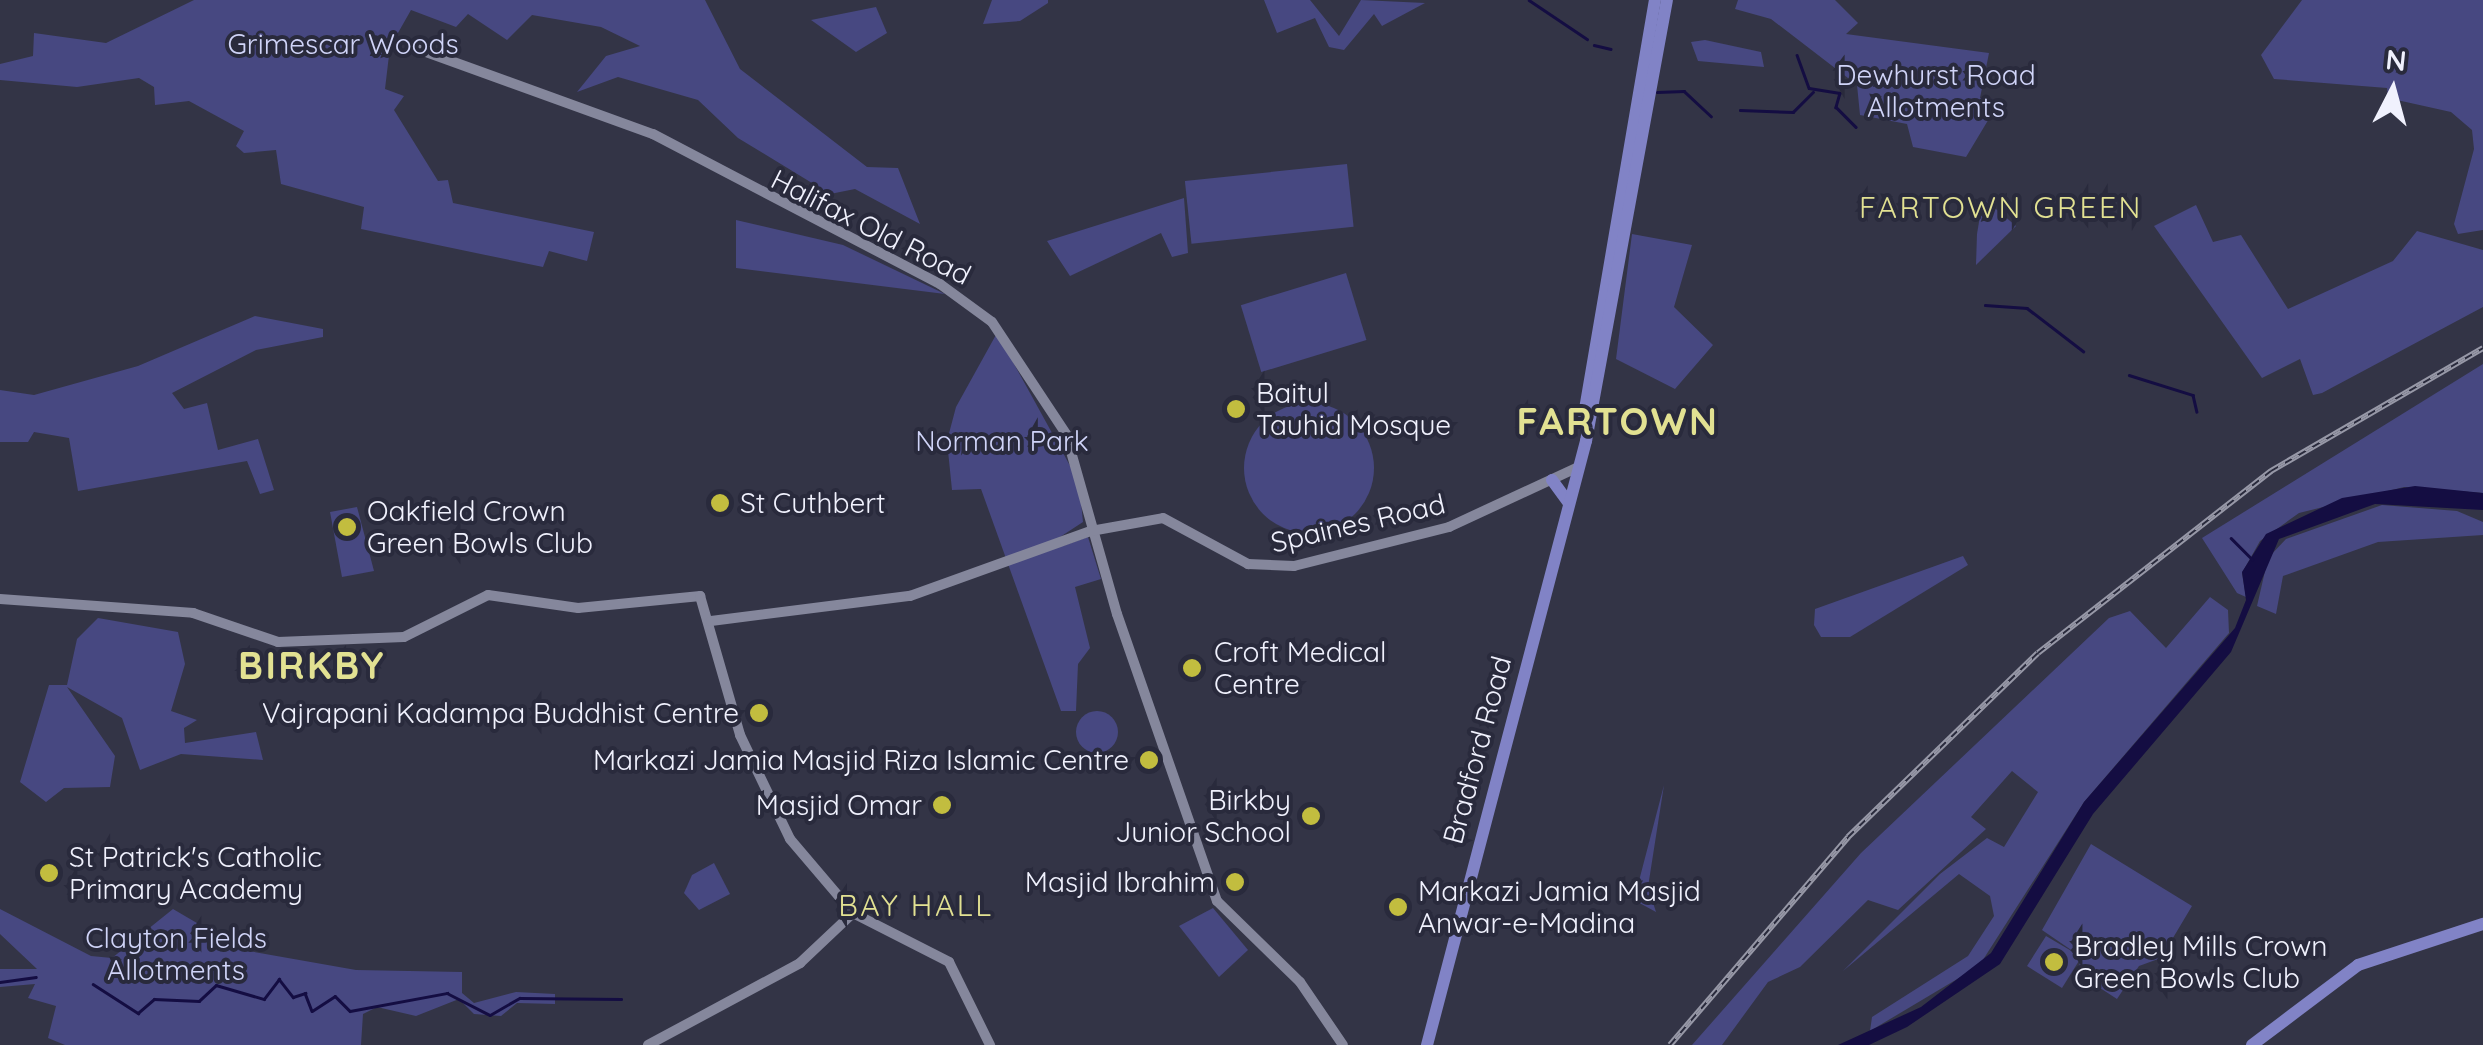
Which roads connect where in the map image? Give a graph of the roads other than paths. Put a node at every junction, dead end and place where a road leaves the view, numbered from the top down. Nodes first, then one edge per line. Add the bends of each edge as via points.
1 (1655, 0) edge
2 (1667, 0) edge
3 (415, 48) dead end
4 (1578, 467) junction
5 (1552, 480) junction
6 (1568, 502) junction
7 (1091, 531) junction
8 (0, 600) edge
9 (711, 621) junction
10 (853, 913) junction
11 (2483, 924) edge
12 (654, 1042) edge
13 (2257, 1043) edge
14 (990, 1045) edge
15 (1343, 1045) edge
16 (1427, 1045) edge

1 - 4 main road
2 - 4 main road
3 - 7 street, Halifax Old Road via 652,134 971,303 1066,434
4 - 5 street, Spaines Road
4 - 6 main road, Bradford Road
5 - 6 main road
5 - 7 street, Spaines Road via 1450,527 1282,567 1228,556 1173,519
6 - 16 main road, Bradford Road
7 - 9 street, Spaines Road via 910,596
7 - 15 street, Halifax Old Road via 1202,867 1230,920 1276,963
8 - 9 street via 193,613 278,642 404,637 488,594 578,608 700,596
9 - 10 street via 764,796
10 - 12 street via 800,963
10 - 14 street via 949,962
11 - 13 main road via 2377,956

